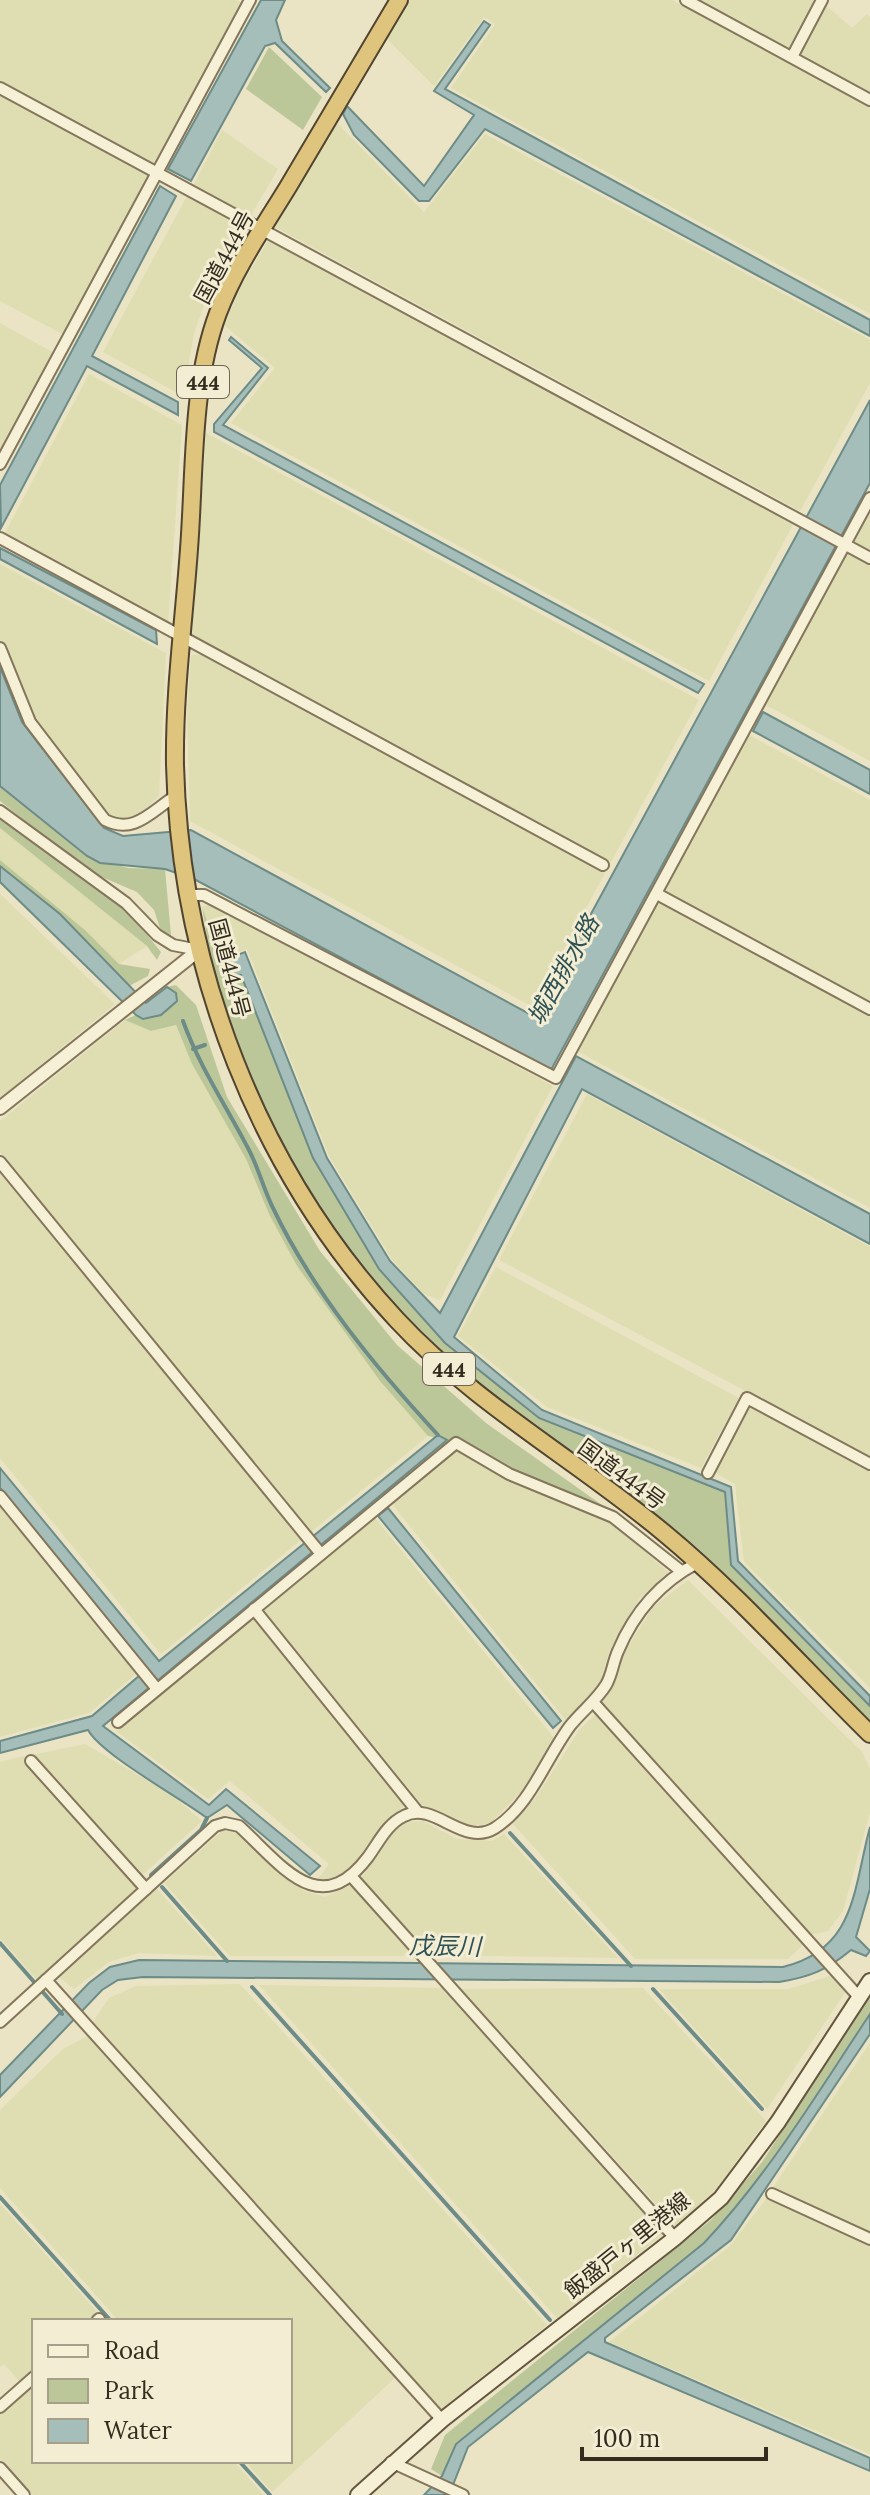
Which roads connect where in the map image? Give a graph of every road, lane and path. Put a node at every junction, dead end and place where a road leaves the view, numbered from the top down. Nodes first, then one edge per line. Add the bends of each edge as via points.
1 (250, 0) edge
2 (399, 0) edge
3 (686, 0) edge
4 (822, 0) edge
5 (792, 57) junction
6 (0, 88) edge
7 (870, 100) edge
8 (156, 173) junction
9 (263, 229) junction
10 (0, 464) edge
11 (870, 498) edge
12 (0, 538) edge
13 (843, 543) junction
14 (870, 558) edge
15 (183, 637) junction
16 (0, 648) edge
17 (177, 795) junction
18 (0, 811) edge
19 (603, 865) dead end
20 (188, 891) junction
21 (657, 894) junction
22 (199, 950) junction
23 (870, 1009) edge
24 (0, 1108) edge
25 (0, 1162) edge
26 (870, 1464) edge
27 (708, 1473) dead end
28 (0, 1496) edge
29 (321, 1554) junction
30 (697, 1563) junction
31 (681, 1571) junction
32 (254, 1609) junction
33 (157, 1689) junction
34 (593, 1702) junction
35 (118, 1722) dead end
36 (870, 1734) edge
37 (31, 1761) dead end
38 (417, 1811) junction
39 (351, 1876) junction
40 (146, 1889) junction
41 (870, 1981) edge
42 (41, 1985) junction
43 (859, 1997) junction
44 (0, 2022) edge
45 (772, 2194) dead end
46 (675, 2238) junction
47 (870, 2239) edge
48 (32, 2379) edge
49 (0, 2407) edge
50 (442, 2420) junction
51 (391, 2462) junction
52 (0, 2468) edge
53 (24, 2495) edge
54 (358, 2495) edge
55 (463, 2495) edge

1 - 8 street
2 - 9 highway, 国道444号 / 444
3 - 5 street
4 - 5 street
5 - 7 street
6 - 8 street
8 - 9 street
8 - 10 street
9 - 13 street
9 - 15 highway, 国道444号 / 444 via 229,287 209,341
11 - 13 street
12 - 15 street
13 - 14 street
13 - 21 street
15 - 17 highway, 国道444号 / 444
15 - 19 street
16 - 17 street via 30,722 105,820 123,827 136,825
17 - 20 highway, 国道444号 / 444
18 - 22 street via 126,903 157,935 173,945
20 - 21 street via 556,1078
20 - 22 highway, 国道444号 / 444
21 - 23 street
22 - 24 street
22 - 30 highway, 国道444号 / 444 via 249,1096 331,1240 397,1320 464,1383
25 - 29 street
26 - 27 street via 747,1398
28 - 33 street
29 - 31 street via 456,1443 509,1474 613,1517
29 - 32 street
30 - 31 street
30 - 36 highway, 国道444号 / 444
31 - 34 street via 647,1601
32 - 33 street
32 - 38 street
33 - 35 street
34 - 38 street via 493,1830 475,1833
34 - 43 street
37 - 40 street
38 - 39 street via 390,1826
39 - 40 street via 337,1886 303,1884 239,1826 225,1823 215,1826
39 - 46 street
40 - 42 street
41 - 43 main road, 飯盛戸ヶ里港線
42 - 44 street
42 - 50 street via 64,2001
43 - 46 main road, 飯盛戸ヶ里港線 via 744,2170
45 - 47 street
46 - 50 main road, 飯盛戸ヶ里港線
48 - 49 street
50 - 51 main road, 飯盛戸ヶ里港線
51 - 54 main road, 飯盛戸ヶ里港線
51 - 55 street
52 - 53 street

